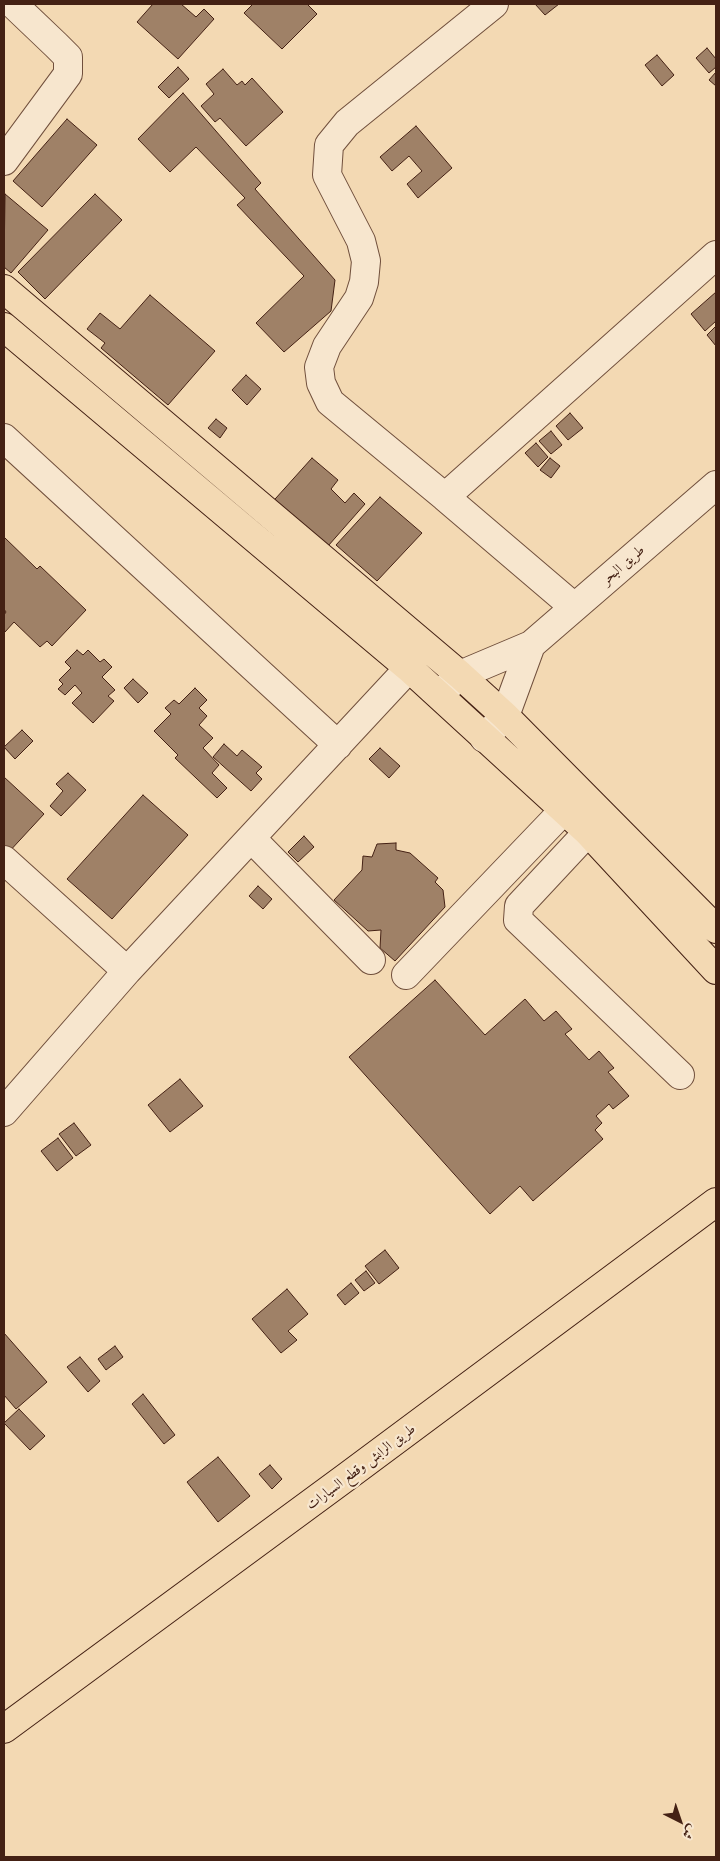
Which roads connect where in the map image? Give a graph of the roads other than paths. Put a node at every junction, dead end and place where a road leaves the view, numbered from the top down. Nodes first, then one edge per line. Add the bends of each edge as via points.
1 (12, 4) edge
2 (494, 4) edge
3 (4, 161) edge
4 (716, 255) edge
5 (4, 288) edge
6 (4, 326) edge
7 (4, 438) edge
8 (716, 485) edge
9 (446, 497) junction
10 (574, 607) junction
11 (531, 645) junction
12 (409, 668) junction
13 (460, 675) junction
14 (439, 695) junction
15 (505, 716) junction
16 (484, 738) junction
17 (338, 745) junction
18 (564, 810) junction
19 (588, 832) junction
20 (251, 838) junction
21 (4, 860) edge
22 (716, 929) edge
23 (371, 960) dead end
24 (127, 970) junction
25 (716, 970) edge
26 (406, 975) dead end
27 (680, 1076) dead end
28 (4, 1112) edge
29 (716, 1202) edge
30 (4, 1729) edge

1 - 3 street via 68,58 68,74
2 - 9 street via 347,122 329,144 327,175 366,261 359,298 327,346 319,367 321,383 330,402
4 - 9 street
5 - 13 main road
6 - 12 main road
7 - 17 street
8 - 10 street, طريق البحر
9 - 10 street
10 - 11 street, طريق البحر
11 - 13 street
11 - 15 street
12 - 14 main road
12 - 17 street
13 - 14 street
13 - 15 main road
14 - 16 main road
15 - 16 street
15 - 22 main road
16 - 18 main road
17 - 20 street
18 - 19 main road
18 - 26 street
19 - 25 main road
19 - 27 street via 519,906 518,920
20 - 23 street
20 - 24 street
21 - 24 street
24 - 28 street
29 - 30 main road, طريق الرابش وقطع السيارات

